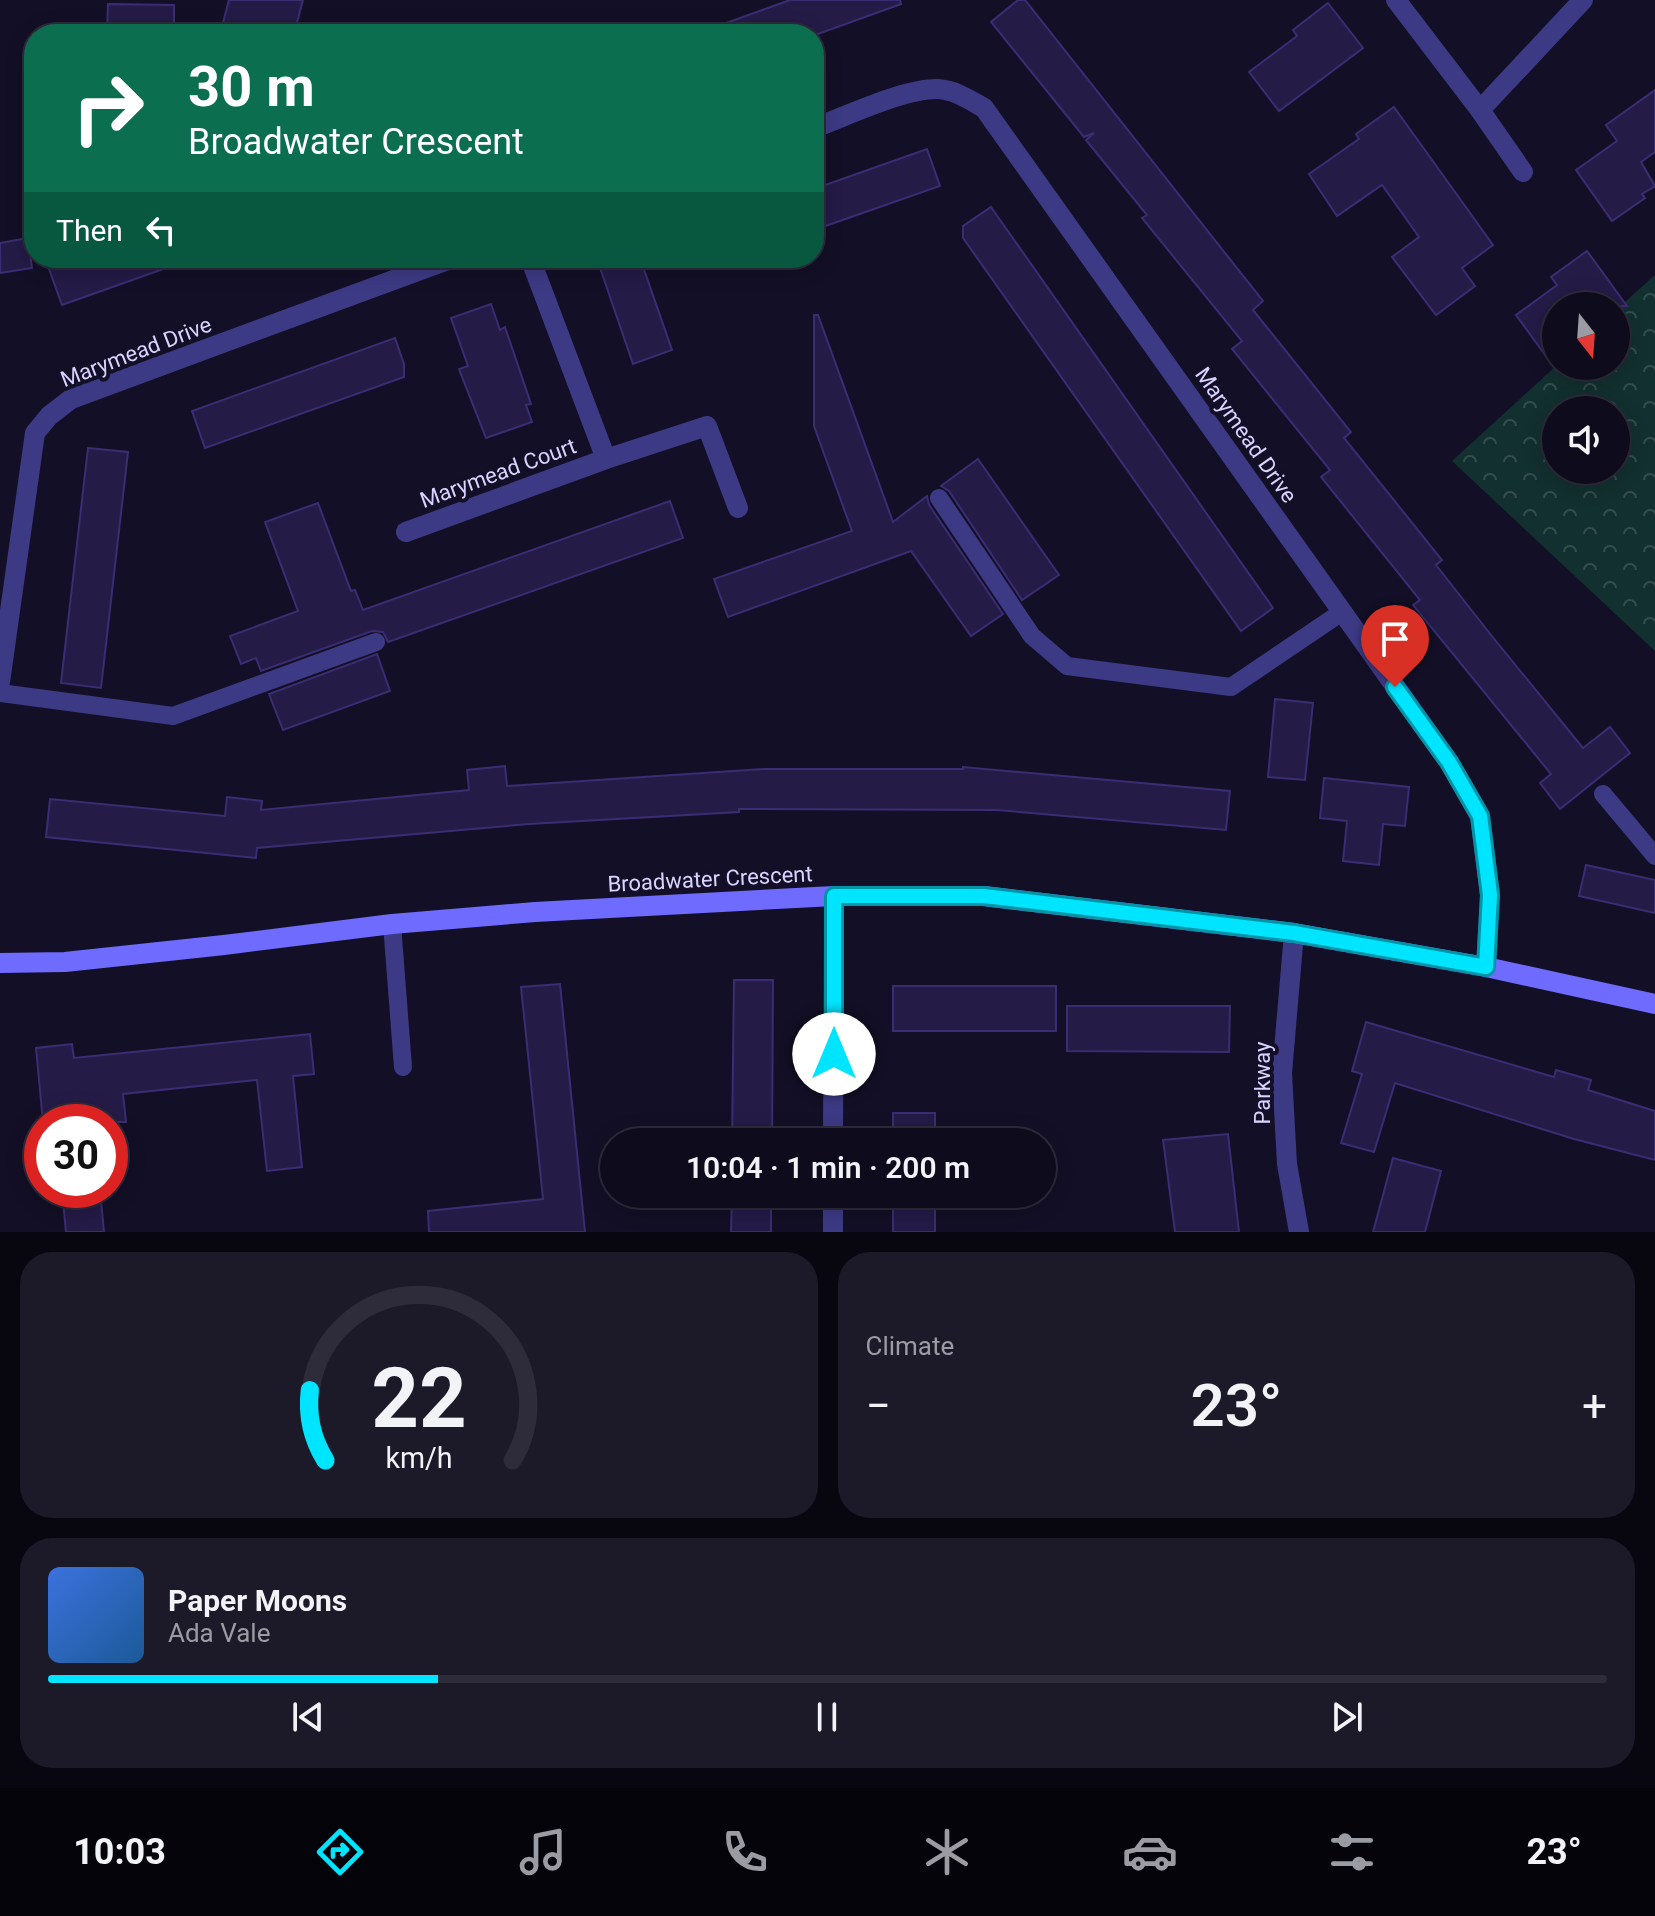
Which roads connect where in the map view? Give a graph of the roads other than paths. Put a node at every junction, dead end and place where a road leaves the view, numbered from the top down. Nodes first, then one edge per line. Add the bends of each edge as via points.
1 (1396, 0) edge
2 (1583, 0) edge
3 (1480, 110) junction
4 (824, 125) edge
5 (1523, 172) dead end
6 (426, 268) edge
7 (534, 268) edge
8 (606, 459) junction
9 (939, 498) dead end
10 (738, 508) dead end
11 (406, 532) dead end
12 (1342, 612) junction
13 (376, 642) dead end
14 (0, 682) edge
15 (0, 693) edge
16 (1603, 794) dead end
17 (1655, 856) edge
18 (834, 896) junction
19 (392, 924) junction
20 (1294, 933) junction
21 (0, 963) edge
22 (1486, 967) junction
23 (1655, 1004) edge
24 (403, 1067) dead end
25 (833, 1128) edge
26 (833, 1208) edge
27 (833, 1232) edge
28 (1299, 1232) edge

1 - 3 street
2 - 3 street
3 - 5 street
4 - 12 street, Marymead Drive via 921,91 941,89 984,108
6 - 14 street, Marymead Drive via 71,399 49,416 35,433
7 - 8 street, Marymead Court
8 - 10 street, Marymead Court via 707,426
8 - 11 street, Marymead Court
9 - 12 lane via 1032,636 1067,666 1231,687
12 - 22 street, Marymead Drive via 1449,762 1480,816 1490,895
13 - 15 lane via 173,716
16 - 17 lane
18 - 19 street, Broadwater Crescent
18 - 20 street, Broadwater Crescent via 984,896
18 - 25 street
19 - 21 street, Broadwater Crescent via 79,960
19 - 24 lane
20 - 22 street, Broadwater Crescent
20 - 28 street, Parkway via 1282,1073 1287,1164
22 - 23 street, Broadwater Crescent
26 - 27 street

